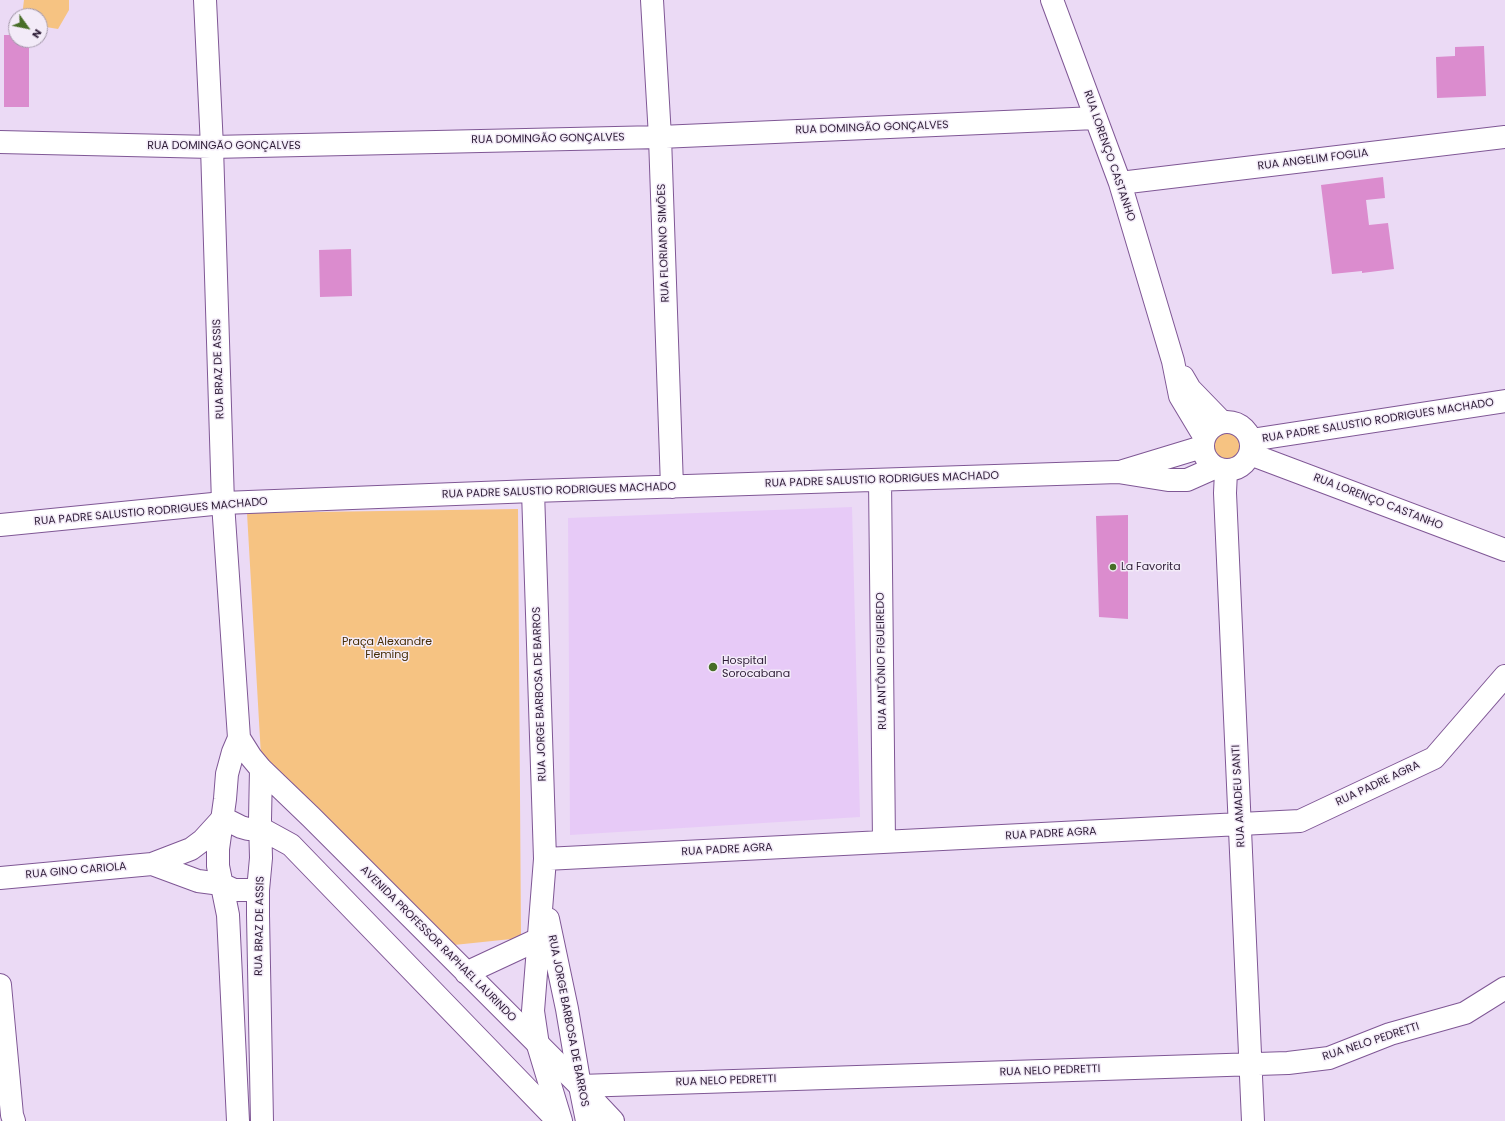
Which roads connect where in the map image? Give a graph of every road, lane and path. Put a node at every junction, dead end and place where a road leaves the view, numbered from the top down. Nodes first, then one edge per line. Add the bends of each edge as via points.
1 (205, 0) edge
2 (652, 0) edge
3 (1052, 0) edge
4 (1096, 118) junction
5 (660, 137) junction
6 (1505, 137) edge
7 (0, 142) edge
8 (212, 147) junction
9 (1120, 182) junction
10 (1173, 360) junction
11 (1505, 401) edge
12 (1222, 422) junction
13 (1203, 441) junction
14 (1251, 447) junction
15 (1220, 469) junction
16 (1118, 472) junction
17 (880, 480) junction
18 (672, 487) junction
19 (533, 492) junction
20 (223, 504) junction
21 (0, 525) edge
22 (1505, 550) edge
23 (1505, 676) edge
24 (239, 738) junction
25 (261, 769) junction
26 (227, 774) junction
27 (223, 818) junction
28 (1240, 825) junction
29 (260, 828) junction
30 (884, 842) junction
31 (545, 859) junction
32 (152, 864) junction
33 (0, 878) edge
34 (221, 884) junction
35 (258, 890) junction
36 (543, 897) junction
37 (539, 938) junction
38 (466, 973) junction
39 (0, 985) edge
40 (1505, 988) edge
41 (538, 1045) junction
42 (1251, 1064) junction
43 (580, 1086) junction
44 (14, 1121) edge
45 (238, 1121) edge
46 (262, 1121) edge
47 (560, 1121) edge
48 (587, 1121) edge
49 (613, 1121) edge
50 (1253, 1121) edge

1 - 8 street, RUA BRAZ DE ASSIS
2 - 5 street, RUA FLORIANO SIMÕES
3 - 4 street, RUA LORENÇO CASTANHO
4 - 5 street, RUA DOMINGÃO GONÇALVES
4 - 9 street, RUA LORENÇO CASTANHO
5 - 8 street, RUA DOMINGÃO GONÇALVES
5 - 18 street, RUA FLORIANO SIMÕES
6 - 9 street, RUA ANGELIM FOGLIA
7 - 8 street, RUA DOMINGÃO GONÇALVES
8 - 20 street, RUA BRAZ DE ASSIS
9 - 10 street, RUA LORENÇO CASTANHO
10 - 12 street, RUA LORENÇO CASTANHO via 1190,389
10 - 13 street, RUA LORENÇO CASTANHO via 1180,396
11 - 14 street, RUA PADRE SALUSTIO RODRIGUES MACHADO
12 - 13 street via 1212,427
12 - 14 street via 1235,423 1245,430
13 - 15 street via 1206,459
13 - 16 street, RUA PADRE SALUSTIO RODRIGUES MACHADO
14 - 15 street via 1245,463 1236,469
14 - 22 street, RUA LORENÇO CASTANHO
15 - 16 street, RUA PADRE SALUSTIO RODRIGUES MACHADO via 1187,480 1168,480
15 - 28 street, RUA AMADEU SANTI via 1226,501
16 - 17 street, RUA PADRE SALUSTIO RODRIGUES MACHADO
17 - 18 street, RUA PADRE SALUSTIO RODRIGUES MACHADO
17 - 30 street, RUA ANTÔNIO FIGUEIREDO
18 - 19 street, RUA PADRE SALUSTIO RODRIGUES MACHADO
19 - 20 street, RUA PADRE SALUSTIO RODRIGUES MACHADO
19 - 31 street, RUA JORGE BARBOSA DE BARROS
20 - 21 street, RUA PADRE SALUSTIO RODRIGUES MACHADO
20 - 24 street, RUA BRAZ DE ASSIS
23 - 28 street, RUA PADRE AGRA via 1434,758 1300,821
24 - 25 street, RUA BRAZ DE ASSIS
24 - 26 street, RUA BRAZ DE ASSIS
25 - 26 street via 247,764
25 - 29 street, RUA BRAZ DE ASSIS
25 - 38 street, AVENIDA PROFESSOR RAPHAEL LAURINDO
26 - 27 street, RUA BRAZ DE ASSIS
27 - 29 street via 248,829
27 - 32 street, RUA GINO CARIOLA via 191,849
27 - 34 street, RUA BRAZ DE ASSIS via 218,849
28 - 30 street, RUA PADRE AGRA
28 - 42 street, RUA AMADEU SANTI
29 - 35 street, RUA BRAZ DE ASSIS
29 - 47 street via 291,845
30 - 31 street, RUA PADRE AGRA
31 - 36 street, RUA JORGE BARBOSA DE BARROS
32 - 33 street, RUA GINO CARIOLA
32 - 34 street, RUA GINO CARIOLA via 198,882
34 - 35 street, RUA GINO CARIOLA via 234,890
34 - 45 street, RUA BRAZ DE ASSIS via 228,915
35 - 46 street, RUA BRAZ DE ASSIS
36 - 37 street, RUA JORGE BARBOSA DE BARROS
36 - 43 street, RUA JORGE BARBOSA DE BARROS via 567,1009
37 - 38 street
37 - 41 street, RUA JORGE BARBOSA DE BARROS via 533,1011
38 - 41 street, AVENIDA PROFESSOR RAPHAEL LAURINDO
39 - 44 street
40 - 42 street, RUA NELO PEDRETTI via 1465,1013 1390,1034 1329,1058
41 - 43 street, AVENIDA PROFESSOR RAPHAEL LAURINDO
41 - 47 street, RUA JORGE BARBOSA DE BARROS
42 - 43 street, RUA NELO PEDRETTI
42 - 50 street, RUA AMADEU SANTI
43 - 48 street, RUA JORGE BARBOSA DE BARROS
43 - 49 street, AVENIDA PROFESSOR RAPHAEL LAURINDO

